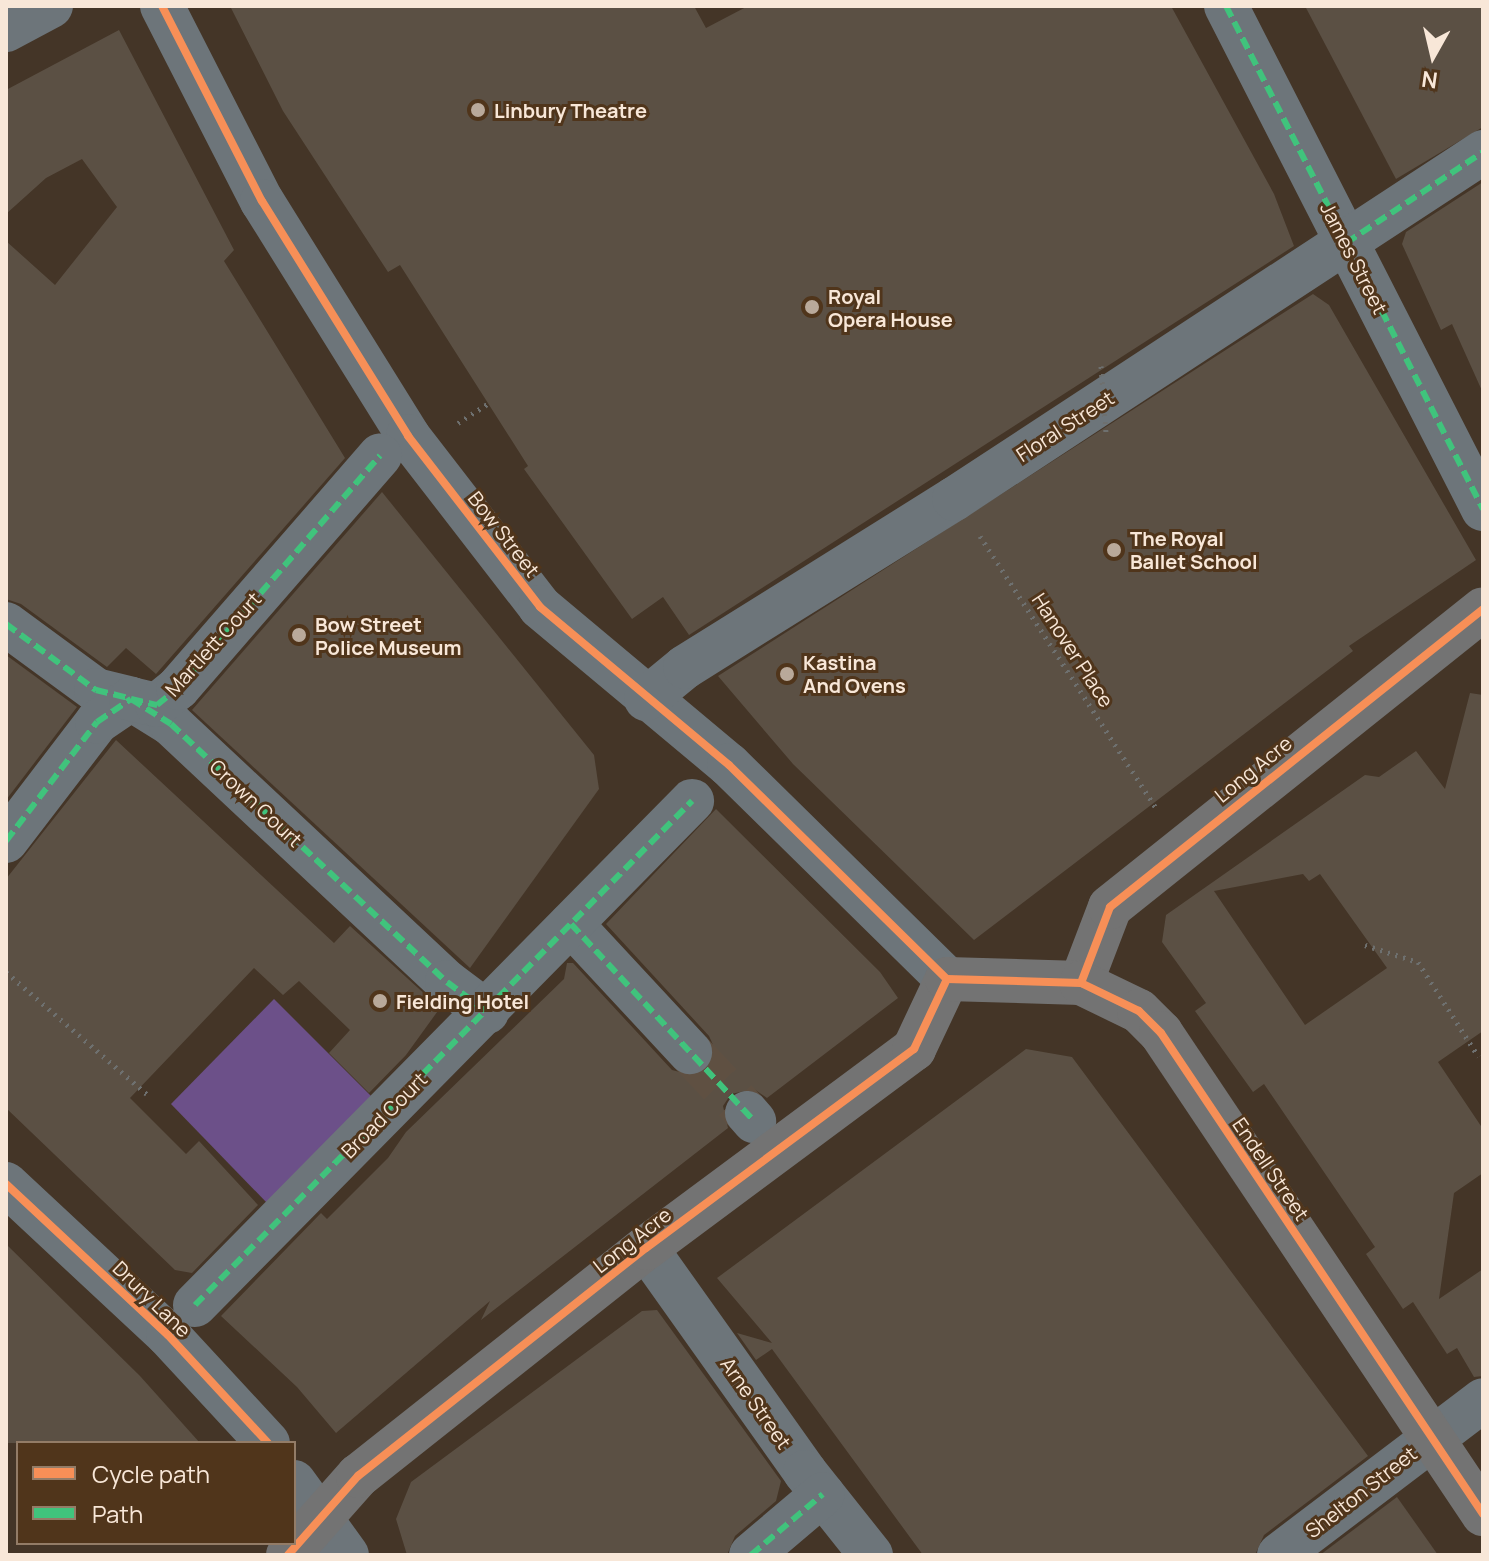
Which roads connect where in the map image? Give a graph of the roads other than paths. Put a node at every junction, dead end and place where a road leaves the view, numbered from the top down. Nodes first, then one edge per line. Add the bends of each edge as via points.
1 (51, 6) edge
2 (162, 6) edge
3 (1226, 6) edge
4 (6, 30) edge
5 (1483, 152) edge
6 (1346, 243) junction
7 (380, 456) dead end
8 (1483, 509) edge
9 (1479, 620) edge
10 (6, 624) edge
11 (131, 699) junction
12 (646, 699) junction
13 (692, 801) dead end
14 (6, 841) edge
15 (571, 924) junction
16 (947, 979) junction
17 (1081, 983) junction
18 (487, 1012) junction
19 (690, 1052) tunnel mouth
20 (6, 1184) edge
21 (646, 1248) junction
22 (195, 1305) dead end
23 (1483, 1400) edge
24 (1431, 1437) junction
25 (266, 1441) edge
26 (296, 1485) edge
27 (823, 1494) junction
28 (1483, 1514) edge
29 (320, 1517) junction
30 (288, 1555) edge
31 (347, 1555) edge
32 (751, 1555) edge
33 (871, 1555) edge
34 (1279, 1555) edge

1 - 4 street
2 - 12 street, Bow Street via 262,201 408,436 540,607
3 - 6 street, James Street
5 - 6 street, Floral Street
6 - 8 street, James Street
6 - 12 street, Floral Street via 685,667
7 - 11 street, Martlett Court via 178,688 157,705
9 - 17 main road, Long Acre via 1110,907
10 - 11 street, Crown Court via 96,690
11 - 14 street via 97,722
11 - 18 street, Crown Court via 171,724 447,982
12 - 16 street, Bow Street via 729,765
13 - 15 street, Broad Court
15 - 18 street, Broad Court
15 - 19 street
16 - 17 main road, Endell Street
16 - 21 main road, Long Acre via 914,1049
17 - 24 main road, Endell Street via 1122,1000 1161,1033
18 - 22 street, Broad Court
20 - 25 street, Drury Lane via 168,1335
21 - 27 street, Arne Street
21 - 29 main road, Long Acre via 358,1476
23 - 24 street, Shelton Street
24 - 28 main road, Endell Street
24 - 34 street, Shelton Street
26 - 29 street
27 - 32 street
27 - 33 street, Arne Street
29 - 30 main road, Long Acre
29 - 31 street

